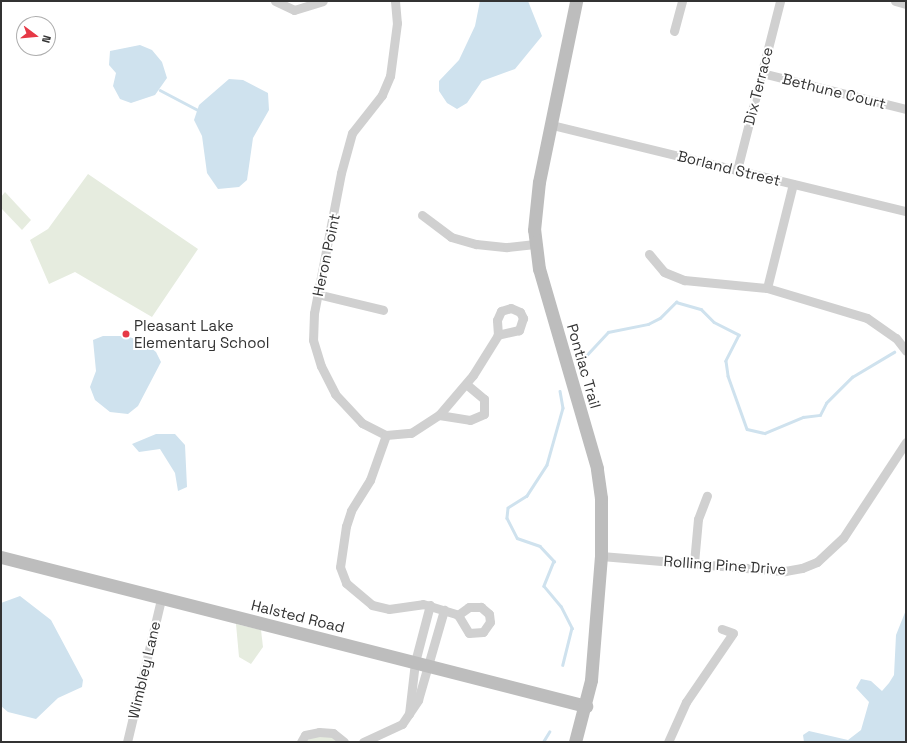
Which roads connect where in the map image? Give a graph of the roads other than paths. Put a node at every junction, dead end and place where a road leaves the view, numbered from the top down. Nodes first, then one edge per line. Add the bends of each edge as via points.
1 (275, 1) edge
2 (323, 1) edge
3 (395, 1) edge
4 (576, 1) edge
5 (682, 1) edge
6 (780, 1) edge
7 (895, 1) edge
8 (906, 4) edge
9 (674, 31) dead end
10 (762, 72) junction
11 (906, 108) edge
12 (552, 125) junction
13 (737, 170) junction
14 (793, 184) junction
15 (906, 211) edge
16 (422, 215) dead end
17 (535, 244) junction
18 (649, 254) dead end
19 (766, 288) junction
20 (317, 294) junction
21 (383, 310) dead end
22 (498, 335) dead end
23 (906, 351) edge
24 (466, 384) junction
25 (438, 415) junction
26 (386, 435) junction
27 (906, 442) edge
28 (707, 496) dead end
29 (601, 556) junction
30 (1, 557) edge
31 (694, 563) junction
32 (162, 599) junction
33 (430, 605) junction
34 (444, 610) junction
35 (458, 615) dead end
36 (722, 629) dead end
37 (415, 662) junction
38 (428, 665) junction
39 (586, 706) junction
40 (409, 714) junction
41 (127, 742) edge
42 (301, 742) edge
43 (344, 742) edge
44 (364, 742) edge
45 (575, 742) edge
46 (668, 742) edge

1 - 2 street via 294,10
3 - 20 street, Heron Point via 397,23 390,76 382,95 352,133 346,149
4 - 12 main road, Pontiac Trail
5 - 9 street
6 - 10 street, Dix Terrace
7 - 8 street
10 - 11 street, Bethune Court
10 - 13 street, Dix Terrace
12 - 13 street, Borland Street
12 - 17 main road, Pontiac Trail via 535,210
13 - 14 street, Borland Street
14 - 15 street, Borland Street
14 - 19 street
16 - 17 street via 451,237 476,244 507,247
17 - 29 main road, Pontiac Trail via 545,292 597,468
18 - 19 street via 664,272 684,280
19 - 23 street via 867,318 896,338
20 - 21 street
20 - 26 street, Heron Point via 313,340 321,366 350,412 373,430
22 - 24 street
24 - 25 street
24 - 25 street via 484,399 484,414 470,420
25 - 26 street via 411,433
26 - 33 street via 370,480 351,511 340,567 346,583 372,606 389,609 416,604
27 - 31 street, Rolling Pine Drive via 843,538 818,562 785,571
28 - 31 street via 698,519
29 - 31 street, Rolling Pine Drive
29 - 39 main road, Pontiac Trail
30 - 32 main road, Halsted Road
32 - 37 main road, Halsted Road
32 - 41 street, Wimbley Lane
33 - 34 street
33 - 37 street
34 - 35 street
34 - 38 street
36 - 46 street via 734,633 686,702
37 - 38 main road, Halsted Road
37 - 40 street
38 - 39 main road, Halsted Road
38 - 40 street via 418,700
39 - 45 main road, Pontiac Trail
40 - 44 street via 402,724
42 - 43 street via 305,735 319,732 334,733

